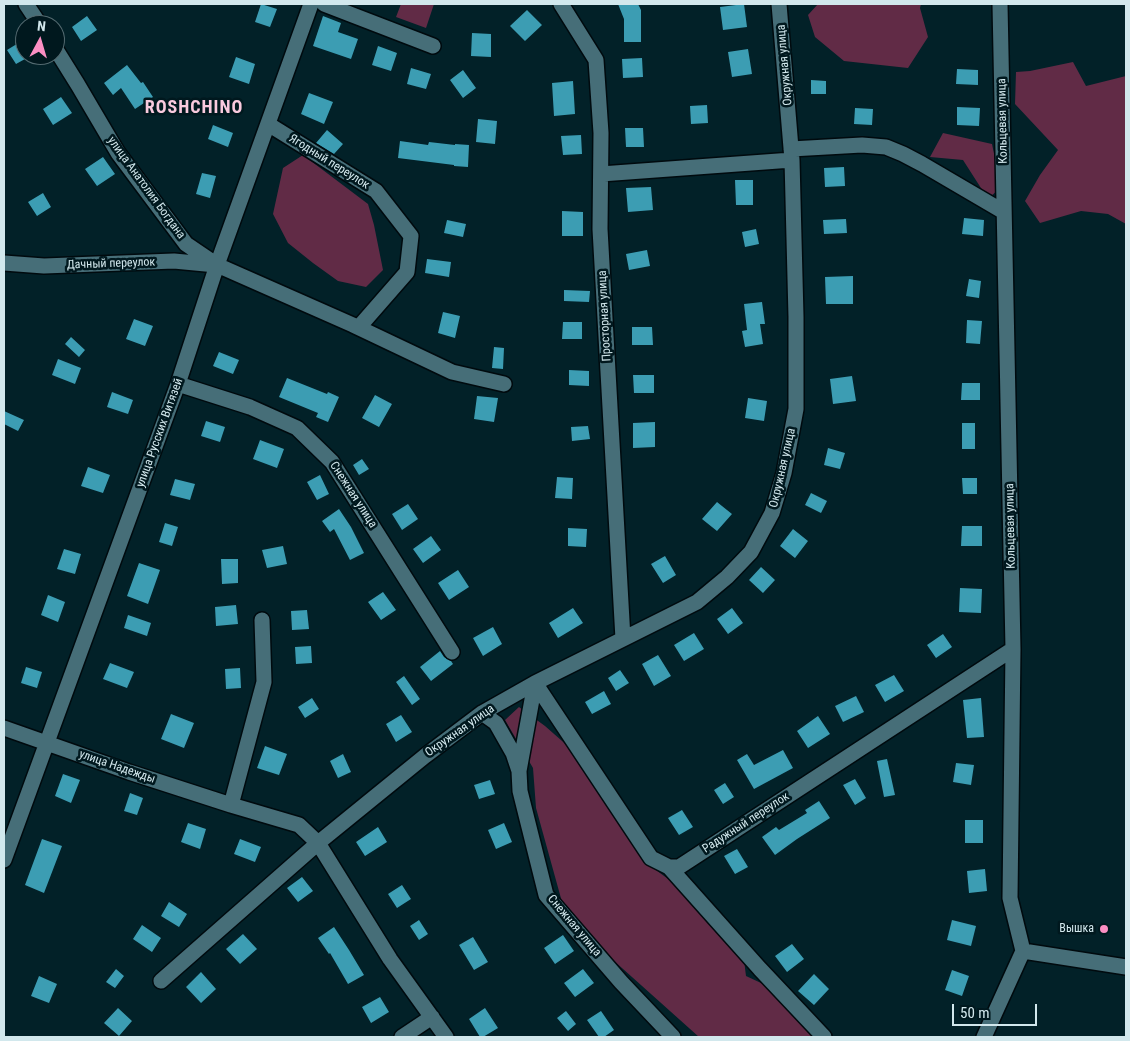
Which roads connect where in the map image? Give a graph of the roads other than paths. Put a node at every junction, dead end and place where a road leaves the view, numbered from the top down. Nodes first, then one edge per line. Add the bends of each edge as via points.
1 (26, 4) edge
2 (311, 4) edge
3 (324, 4) edge
4 (560, 4) edge
5 (779, 4) edge
6 (1000, 4) edge
7 (33, 15) edge
8 (433, 46) dead end
9 (65, 64) edge
10 (268, 124) junction
11 (792, 154) junction
12 (601, 174) junction
13 (1004, 212) junction
14 (4, 263) edge
15 (217, 265) junction
16 (359, 327) junction
17 (178, 384) junction
18 (504, 384) dead end
19 (262, 620) dead end
20 (623, 639) junction
21 (1013, 649) junction
22 (452, 652) dead end
23 (535, 684) junction
24 (482, 713) junction
25 (4, 728) edge
26 (47, 743) junction
27 (519, 772) junction
28 (231, 805) junction
29 (318, 843) junction
30 (4, 860) edge
31 (669, 867) junction
32 (1023, 951) junction
33 (1126, 967) edge
34 (160, 981) dead end
35 (432, 1017) junction
36 (402, 1037) edge
37 (446, 1037) edge
38 (673, 1037) edge
39 (824, 1037) edge
40 (984, 1037) edge

1 - 7 street
2 - 10 street, улица Русских Витязей
3 - 8 street
4 - 12 street, Просторная улица via 596,60
5 - 11 street, Окружная улица
6 - 13 street, Кольцевая улица
9 - 15 street, улица Анатолия Богдана via 118,153 186,244
10 - 15 street, улица Русских Витязей
10 - 16 street, Ягодный переулок via 376,191 411,236 407,272
11 - 12 street
11 - 13 street via 862,145 886,147 904,154
11 - 20 street, Окружная улица via 796,409 784,473 772,513 751,552 727,577 697,602
12 - 20 street, Просторная улица via 600,230
13 - 21 street, Кольцевая улица
14 - 15 street, Дачный переулок via 44,266 174,261
15 - 16 street
15 - 17 street, улица Русских Витязей
16 - 18 street via 452,372
17 - 22 street, Снежная улица via 250,407 297,428 332,462
17 - 26 street, улица Русских Витязей
19 - 28 street via 264,682
20 - 23 street, Окружная улица
21 - 31 street, Радужный переулок via 679,867
21 - 32 street, Кольцевая улица via 1010,898
23 - 24 street, Окружная улица
23 - 27 street
23 - 31 street via 651,858
24 - 27 street, Снежная улица via 496,723 513,753
24 - 29 street, Окружная улица
25 - 26 street, улица Надежды
26 - 28 street, улица Надежды
26 - 30 street, улица Русских Витязей
27 - 38 street, Снежная улица via 520,792 546,895
28 - 29 street, улица Надежды via 300,825
29 - 34 street
29 - 35 street, улица Надежды via 390,959
31 - 39 street
32 - 33 street
32 - 40 street
35 - 36 street
35 - 37 street, улица Надежды

